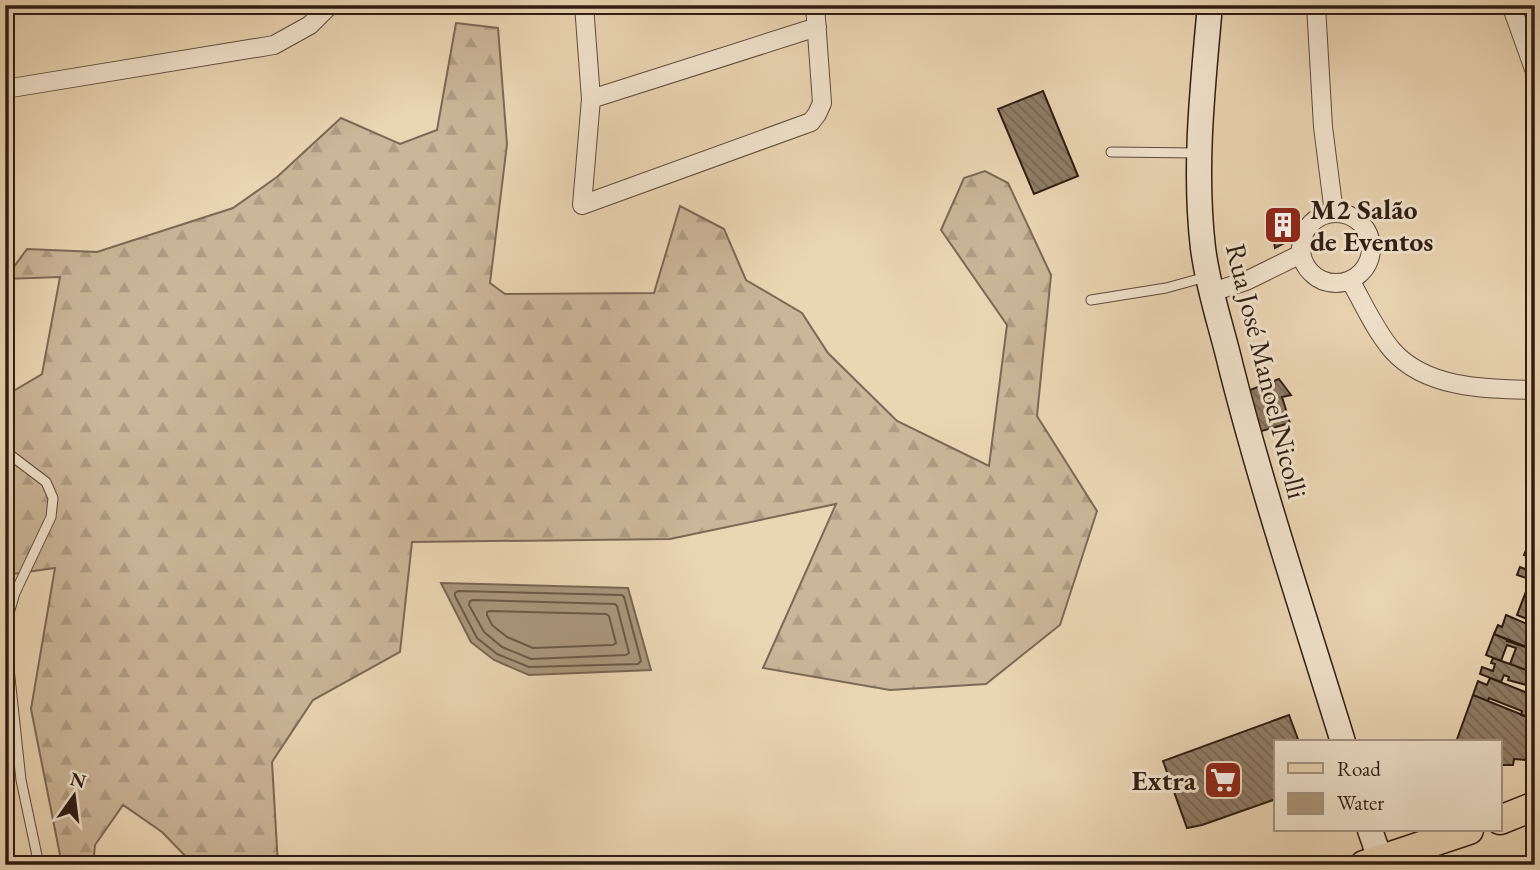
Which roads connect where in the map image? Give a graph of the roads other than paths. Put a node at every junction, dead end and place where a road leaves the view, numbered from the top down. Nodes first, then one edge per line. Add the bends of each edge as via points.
1 (330, 5) edge
2 (584, 5) edge
3 (816, 5) edge
4 (1209, 5) edge
5 (1316, 5) edge
6 (1513, 7) edge
7 (817, 27) junction
8 (1535, 72) edge
9 (5, 89) edge
10 (591, 99) junction
11 (1111, 152) dead end
12 (1199, 153) junction
13 (1334, 213) junction
14 (1301, 254) junction
15 (1350, 280) junction
16 (1210, 284) junction
17 (1091, 300) dead end
18 (1535, 390) edge
19 (5, 451) edge
20 (1342, 740) edge
21 (1535, 806) edge
22 (1502, 819) edge
23 (1370, 832) edge
24 (1463, 832) edge
25 (1372, 862) edge
26 (39, 865) edge

1 - 9 street via 310,25 274,45
2 - 10 street
3 - 7 street
4 - 12 main road, Rua José Manoel Nicolli
5 - 13 street via 1323,127
6 - 8 street
7 - 10 street
7 - 10 street via 822,103 811,122 582,205
11 - 12 lane
12 - 16 main road, Rua José Manoel Nicolli via 1199,203
13 - 14 street via 1312,222 1304,233
13 - 15 street via 1355,219 1371,245 1366,266
14 - 15 street via 1319,279 1329,283
14 - 16 street via 1246,281
15 - 18 street via 1384,339 1416,369 1461,385
16 - 17 lane
16 - 20 main road, Rua José Manoel Nicolli via 1251,444
19 - 26 lane via 46,482 52,498 51,517 7,620 21,780
21 - 22 main road
23 - 25 main road
24 - 25 main road

